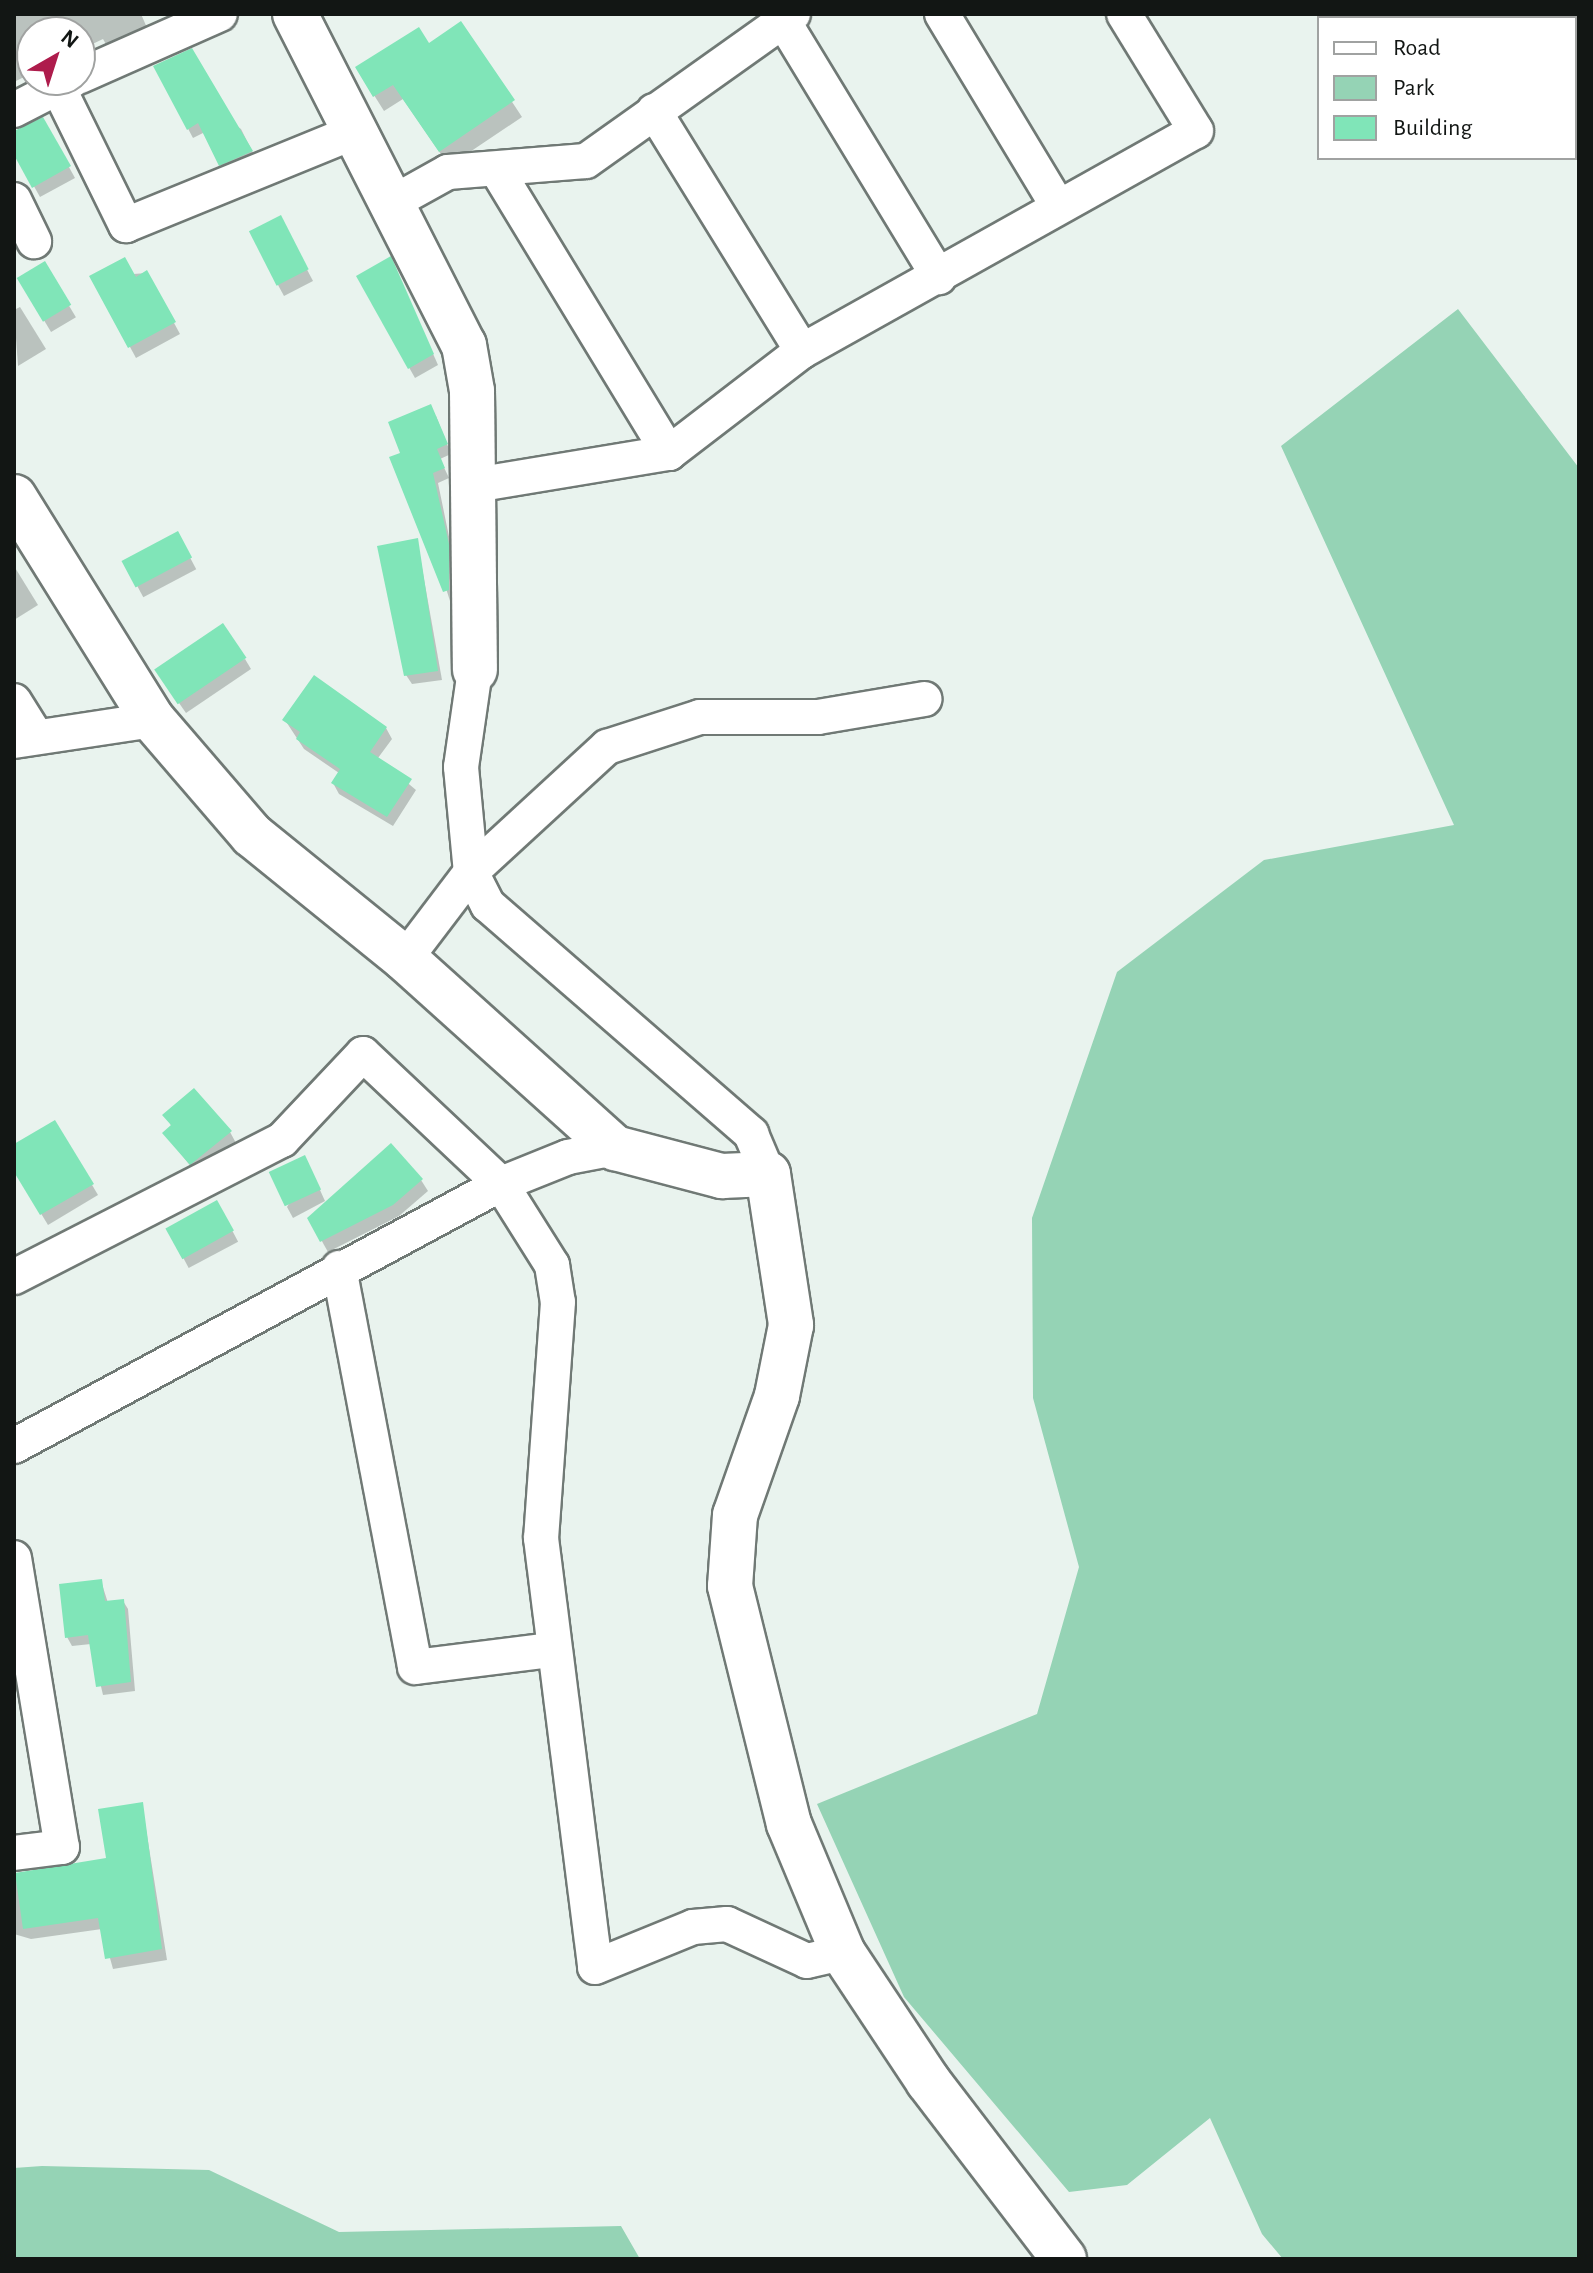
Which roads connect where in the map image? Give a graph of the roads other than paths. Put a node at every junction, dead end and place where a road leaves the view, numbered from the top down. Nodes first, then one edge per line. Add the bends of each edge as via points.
1 (220, 14) edge
2 (295, 14) edge
3 (942, 14) edge
4 (1124, 14) edge
5 (785, 16) edge
6 (96, 69) edge
7 (41, 96) edge
8 (76, 96) edge
9 (14, 110) edge
10 (654, 111) junction
11 (351, 133) junction
12 (498, 172) junction
13 (14, 200) edge
14 (392, 203) junction
15 (1058, 206) junction
16 (34, 241) dead end
17 (939, 277) junction
18 (802, 351) junction
19 (669, 453) junction
20 (475, 485) junction
21 (14, 497) edge
22 (475, 670) joint
23 (924, 699) dead end
24 (14, 701) edge
25 (153, 720) junction
26 (24, 738) edge
27 (471, 872) junction
28 (405, 959) junction
29 (615, 1148) junction
30 (768, 1174) junction
31 (501, 1184) junction
32 (339, 1268) junction
33 (14, 1277) edge
34 (14, 1446) edge
35 (14, 1558) edge
36 (551, 1650) junction
37 (24, 1657) edge
38 (14, 1853) edge
39 (843, 1953) junction
40 (1064, 2259) edge

1 - 6 street
2 - 11 street
3 - 15 street
4 - 15 street via 1196,131
5 - 10 street
5 - 17 street
7 - 9 street
8 - 11 street via 126,225
10 - 12 street via 586,161
10 - 18 street
11 - 14 street
12 - 14 street via 448,172
12 - 19 street
13 - 16 street
14 - 20 street via 464,345
15 - 17 street
17 - 18 street
18 - 19 street
19 - 20 street
20 - 22 street
21 - 25 street
22 - 27 street via 461,767
23 - 27 street via 818,717 700,717 607,747
24 - 26 street
25 - 26 street
25 - 28 street via 252,835
27 - 28 street
27 - 30 street via 488,905 751,1134
28 - 29 street
29 - 30 street via 722,1176
29 - 31 street via 568,1157
30 - 39 street via 791,1325 777,1396 735,1515 730,1586 789,1824
31 - 32 street
31 - 33 street via 363,1054 282,1140
31 - 36 street via 552,1265 558,1302 541,1538
32 - 34 street
32 - 36 street via 415,1667
35 - 37 street
36 - 39 street via 595,1967 693,1927 715,1925 758,1936 807,1961
37 - 38 street via 62,1847
39 - 40 street via 928,2081

